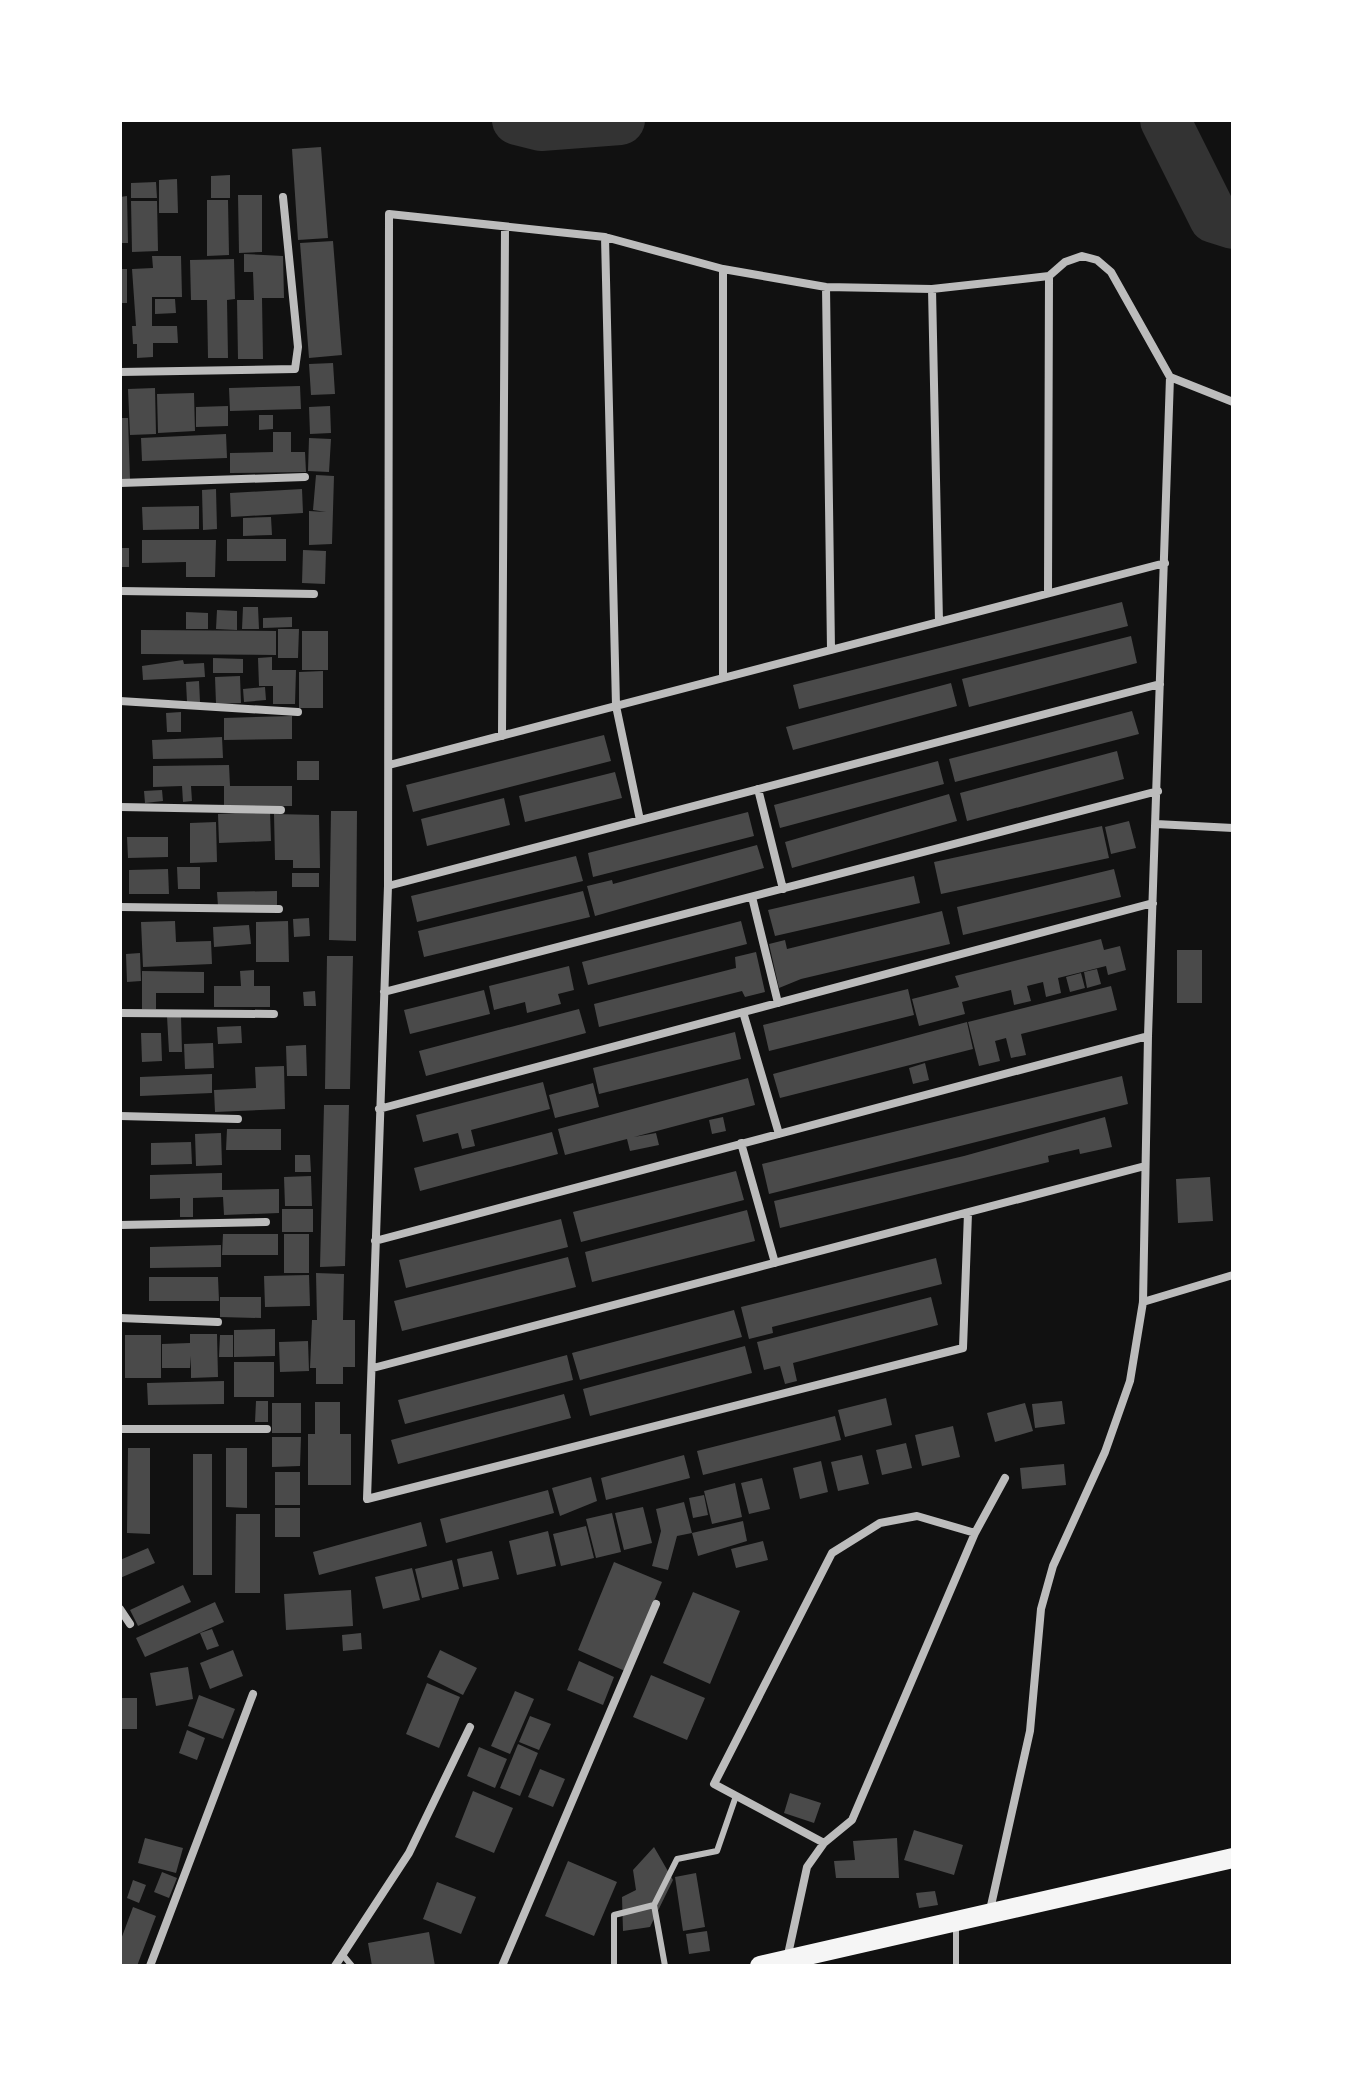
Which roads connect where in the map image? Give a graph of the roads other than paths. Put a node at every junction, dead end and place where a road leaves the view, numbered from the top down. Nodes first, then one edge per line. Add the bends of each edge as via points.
1 (283, 197) dead end
2 (505, 229) junction
3 (605, 237) junction
4 (723, 269) junction
5 (1049, 276) junction
6 (826, 287) junction
7 (932, 289) junction
8 (120, 372) edge
9 (1170, 377) junction
10 (1233, 402) edge
11 (305, 477) dead end
12 (120, 483) edge
13 (1165, 563) junction
14 (120, 591) edge
15 (1048, 593) junction
16 (314, 594) dead end
17 (939, 622) junction
18 (831, 650) junction
19 (723, 678) junction
20 (1160, 684) junction
21 (120, 701) edge
22 (616, 706) junction
23 (298, 712) dead end
24 (502, 736) junction
25 (389, 765) junction
26 (758, 789) junction
27 (1158, 791) junction
28 (120, 807) edge
29 (281, 810) dead end
30 (640, 820) junction
31 (1156, 824) junction
32 (1233, 828) edge
33 (388, 886) junction
34 (783, 889) junction
35 (752, 897) junction
36 (1153, 903) junction
37 (120, 907) edge
38 (279, 909) dead end
39 (384, 992) junction
40 (778, 1003) junction
41 (743, 1012) junction
42 (120, 1013) edge
43 (274, 1014) dead end
44 (1148, 1036) junction
45 (379, 1109) junction
46 (120, 1116) edge
47 (238, 1119) dead end
48 (779, 1134) junction
49 (741, 1143) junction
50 (1145, 1166) junction
51 (968, 1213) junction
52 (266, 1222) dead end
53 (120, 1225) edge
54 (375, 1241) junction
55 (775, 1263) junction
56 (1233, 1275) edge
57 (1143, 1302) junction
58 (120, 1318) edge
59 (218, 1322) dead end
60 (373, 1368) junction
61 (120, 1429) edge
62 (267, 1429) dead end
63 (1005, 1478) dead end
64 (975, 1533) junction
65 (656, 1604) dead end
66 (120, 1609) edge
67 (130, 1624) dead end
68 (253, 1694) dead end
69 (470, 1727) dead end
70 (736, 1796) junction
71 (824, 1843) junction
72 (1233, 1858) edge
73 (654, 1905) junction
74 (990, 1911) junction
75 (956, 1919) junction
76 (342, 1954) junction
77 (787, 1960) junction
78 (150, 1966) edge
79 (335, 1966) edge
80 (352, 1966) edge
81 (502, 1966) edge
82 (614, 1966) edge
83 (665, 1966) edge
84 (760, 1966) edge
85 (956, 1966) edge

1 - 8 street via 298,347 295,369
2 - 3 street
2 - 24 street
2 - 25 street via 389,214
3 - 4 street
3 - 22 street
4 - 6 street
4 - 19 street
5 - 7 street
5 - 9 street via 1082,256 1097,260 1111,272
5 - 15 street
6 - 7 street
6 - 18 street
7 - 17 street
9 - 10 street
9 - 13 street
11 - 12 street
13 - 15 street
13 - 20 street
14 - 16 street
15 - 17 street
17 - 18 street
18 - 19 street
19 - 22 street
20 - 26 street
20 - 27 street
21 - 23 street
22 - 24 street
22 - 30 street
24 - 25 street
25 - 33 street
26 - 30 street
26 - 34 street
27 - 31 street
27 - 34 street
28 - 29 street
30 - 33 street
31 - 32 street
31 - 36 street
33 - 39 street
34 - 35 street
35 - 39 street
35 - 40 street
36 - 40 street
36 - 44 street
37 - 38 street
39 - 45 street
40 - 41 street
41 - 45 street
41 - 48 street
42 - 43 street
44 - 48 street
44 - 50 street
45 - 54 street
46 - 47 street
48 - 49 street
49 - 54 street
49 - 55 street
50 - 51 street
50 - 57 street
51 - 55 street
51 - 60 street via 963,1348 367,1499
52 - 53 street
54 - 60 street
55 - 60 street
56 - 57 street
57 - 74 street via 1130,1381 1105,1452 1053,1566 1041,1609 1030,1731
58 - 59 street
61 - 62 street
63 - 64 street
64 - 70 street via 917,1516 880,1523 832,1553 714,1784
64 - 71 street via 852,1820
65 - 81 street
66 - 67 street
68 - 78 street
69 - 76 street via 409,1853
70 - 71 street
70 - 73 lane via 717,1851 677,1859
71 - 77 street via 807,1867
72 - 74 main road
73 - 82 lane via 614,1915
73 - 83 lane
74 - 75 main road
75 - 77 main road
75 - 85 lane
76 - 79 street
76 - 80 lane
77 - 84 main road

